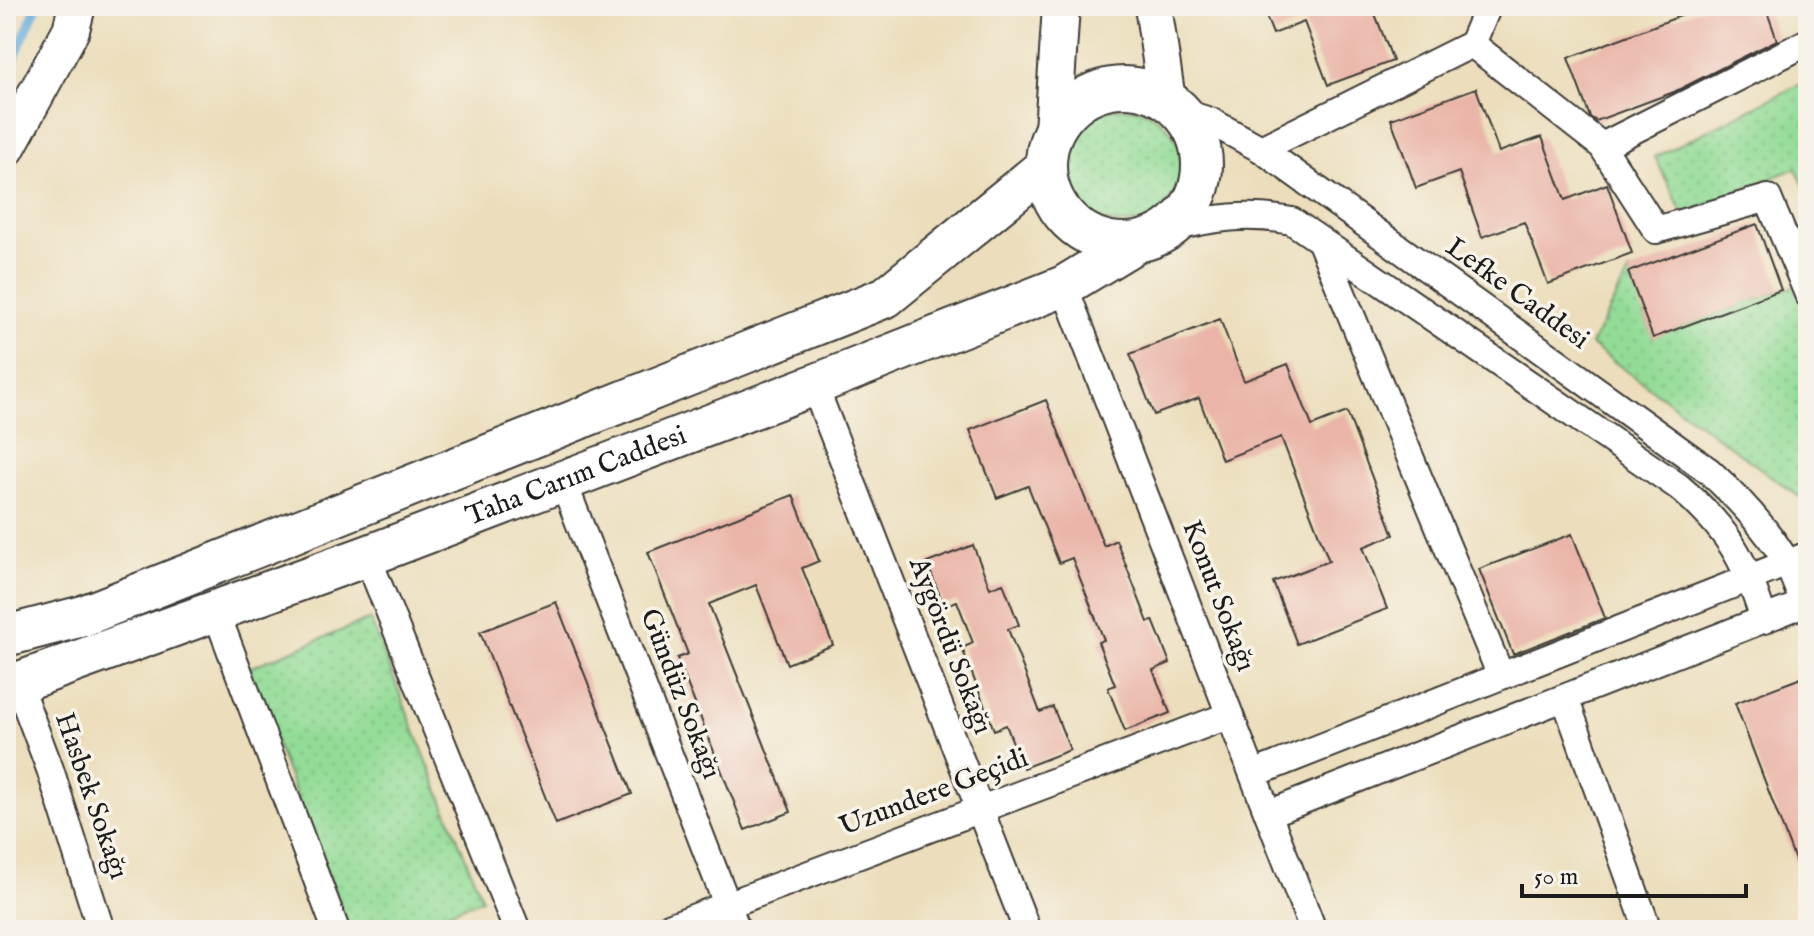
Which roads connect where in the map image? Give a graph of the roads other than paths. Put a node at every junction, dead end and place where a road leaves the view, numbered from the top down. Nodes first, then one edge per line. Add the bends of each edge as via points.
1 (77, 6) edge
2 (1061, 6) edge
3 (1153, 6) edge
4 (1488, 6) edge
5 (1808, 42) edge
6 (1472, 44) junction
7 (1174, 106) junction
8 (1602, 146) junction
9 (6, 149) edge
10 (1049, 149) junction
11 (1261, 149) junction
12 (1152, 236) junction
13 (1320, 240) junction
14 (1806, 281) edge
15 (1064, 286) junction
16 (814, 385) junction
17 (563, 481) junction
18 (367, 556) junction
19 (1798, 559) edge
20 (1751, 578) junction
21 (1806, 603) edge
22 (216, 612) junction
23 (1764, 620) junction
24 (6, 636) edge
25 (1501, 676) junction
26 (12, 686) edge
27 (1565, 698) junction
28 (1230, 715) junction
29 (1253, 774) junction
30 (980, 810) junction
31 (1268, 814) junction
32 (726, 905) junction
33 (101, 930) edge
34 (336, 930) edge
35 (517, 930) edge
36 (661, 930) edge
37 (737, 930) edge
38 (1027, 930) edge
39 (1313, 930) edge
40 (1648, 930) edge

1 - 9 street via 71,30
2 - 10 street
3 - 7 street
4 - 6 street
5 - 8 street
6 - 8 street
6 - 11 street
7 - 10 main road via 1150,91 1131,87 1094,93 1064,115
7 - 11 street, Lefke Caddesi
7 - 12 main road via 1199,145 1200,182 1183,216
8 - 14 street via 1656,230 1768,198
10 - 12 main road via 1048,186 1055,203 1080,231 1116,243
10 - 24 main road, Taha Carım Caddesi via 886,297 83,616
11 - 19 street, Lefke Caddesi via 1709,471
12 - 13 street via 1223,216 1269,217 1292,221
12 - 15 main road, Taha Carım Caddesi
13 - 20 street via 1679,487 1714,519
13 - 25 street
15 - 16 main road, Taha Carım Caddesi
15 - 28 street, Konut Sokağı
16 - 17 main road, Taha Carım Caddesi
16 - 30 street, Aygördü Sokağı
17 - 18 main road, Taha Carım Caddesi
17 - 32 street, Gündüz Sokağı
18 - 22 main road, Taha Carım Caddesi
18 - 35 street
19 - 20 street
19 - 21 street, Lefke Caddesi
20 - 23 street
20 - 25 street
21 - 23 street, Lefke Caddesi
22 - 26 main road, Taha Carım Caddesi
22 - 34 street
23 - 27 street, Lefke Caddesi
25 - 29 street
26 - 33 street, Hasbek Sokağı via 50,769
27 - 31 street, Lefke Caddesi
27 - 40 street
28 - 29 street, Konut Sokağı
28 - 30 street, Uzundere Geçidi
29 - 31 street, Konut Sokağı
30 - 32 street, Uzundere Geçidi
30 - 38 street, Aygördü Sokağı
31 - 39 street, Konut Sokağı
32 - 36 street, Uzundere Geçidi
32 - 37 street, Gündüz Sokağı

